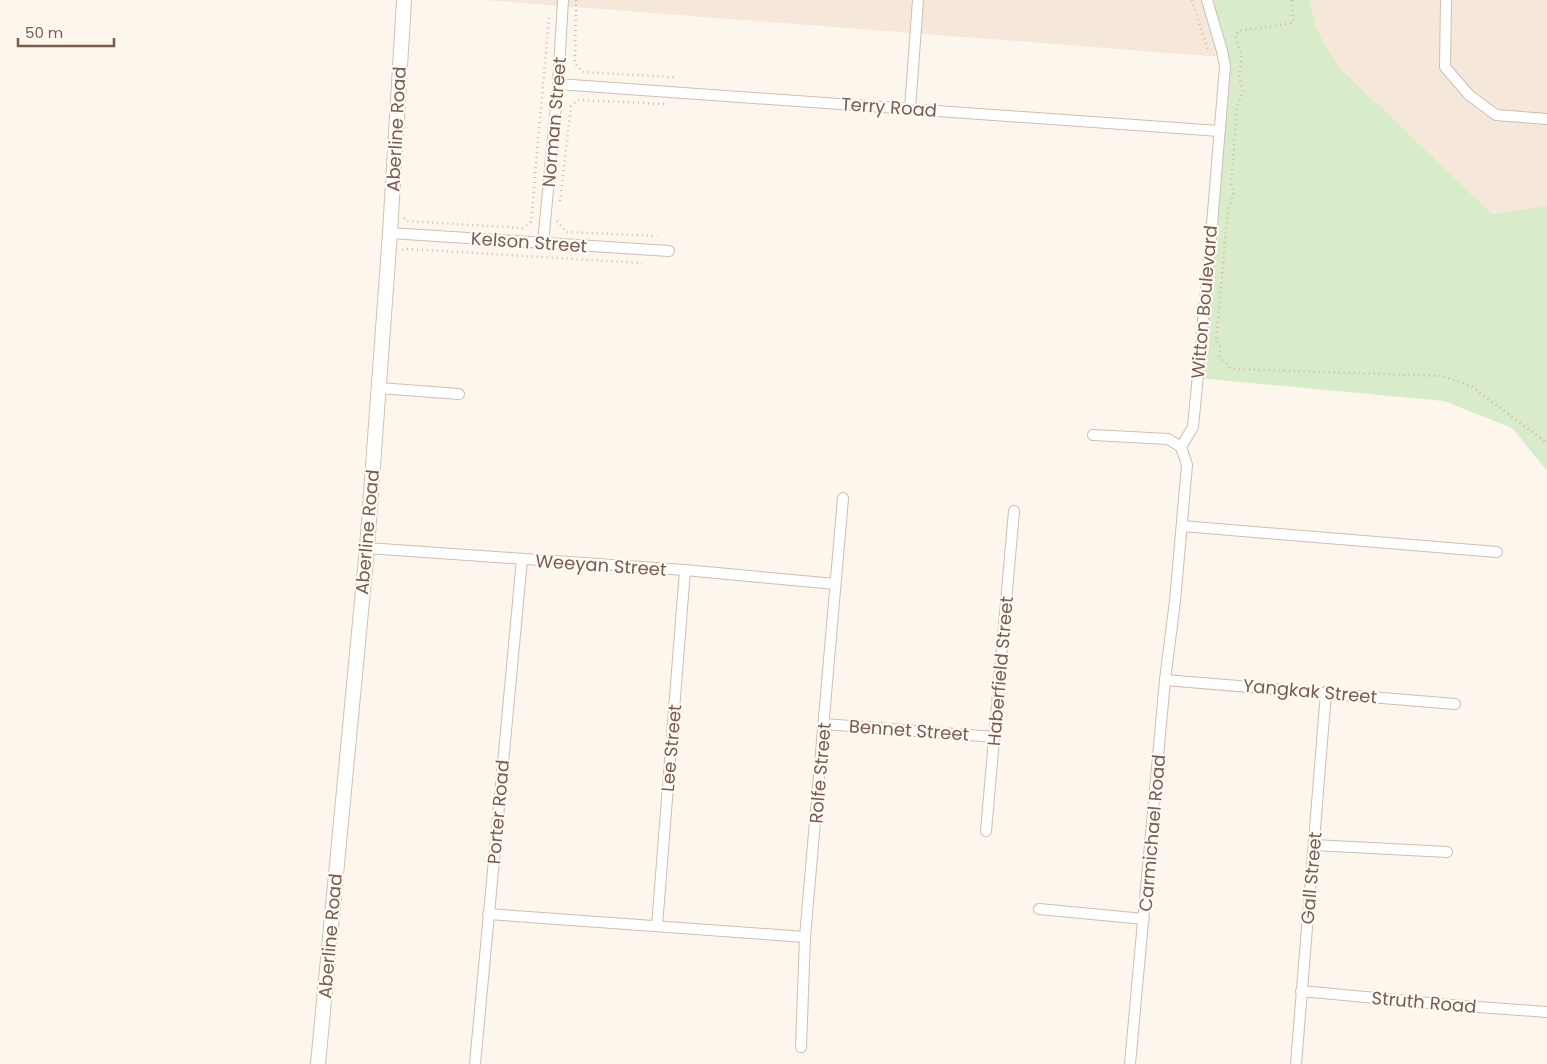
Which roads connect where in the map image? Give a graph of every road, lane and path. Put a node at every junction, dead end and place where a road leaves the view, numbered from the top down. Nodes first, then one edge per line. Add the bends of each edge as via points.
1 (404, 0) edge
2 (564, 0) edge
3 (576, 0) edge
4 (918, 0) edge
5 (1192, 0) edge
6 (1206, 0) edge
7 (1292, 0) edge
8 (1446, 0) edge
9 (550, 16) dead end
10 (1208, 50) dead end
11 (674, 77) dead end
12 (558, 84) junction
13 (671, 105) dead end
14 (910, 109) junction
15 (1547, 119) edge
16 (1219, 131) junction
17 (559, 209) dead end
18 (402, 216) dead end
19 (558, 219) dead end
20 (390, 233) junction
21 (657, 236) dead end
22 (543, 243) junction
23 (399, 252) dead end
24 (669, 252) dead end
25 (642, 263) dead end
26 (379, 388) junction
27 (459, 394) dead end
28 (1094, 435) dead end
29 (1547, 442) edge
30 (1180, 447) junction
31 (843, 498) dead end
32 (1014, 512) dead end
33 (1182, 526) junction
34 (367, 548) junction
35 (1497, 552) dead end
36 (522, 559) junction
37 (685, 570) junction
38 (835, 584) junction
39 (1165, 680) junction
40 (1326, 692) junction
41 (1455, 704) dead end
42 (824, 724) junction
43 (994, 737) junction
44 (986, 831) dead end
45 (1314, 845) junction
46 (1447, 852) dead end
47 (1039, 909) dead end
48 (488, 914) junction
49 (1144, 919) junction
50 (657, 926) junction
51 (805, 937) junction
52 (1302, 991) junction
53 (1547, 1012) edge
54 (801, 1047) dead end
55 (318, 1064) edge
56 (475, 1064) edge
57 (1130, 1064) edge
58 (1296, 1064) edge

1 - 20 street, Aberline Road
2 - 12 street, Norman Street
3 - 11 path via 575,63 582,72
4 - 14 street
5 - 10 path
6 - 16 street, Witton Boulevard via 1225,66
7 - 29 path via 1293,23 1238,31 1236,36 1242,55 1239,78 1243,91 1237,107 1231,185 1234,192 1228,210 1216,340 1223,361 1231,369 1442,376 1471,386
8 - 15 street via 1445,67 1469,95 1496,115
9 - 18 path via 531,222 523,228 406,221
12 - 14 street, Terry Road
12 - 22 street, Norman Street
13 - 17 path via 578,100 570,106
14 - 16 street, Terry Road
16 - 30 street, Witton Boulevard via 1193,427
19 - 21 path via 566,232
20 - 22 street, Kelson Street
20 - 26 street, Aberline Road
22 - 24 street, Kelson Street
23 - 25 path via 407,249
26 - 27 street
26 - 34 street, Aberline Road
28 - 30 street via 1168,439
30 - 33 street via 1187,465
31 - 38 street, Rolfe Street
32 - 43 street, Haberfield Street
33 - 35 street
33 - 39 street, Carmichael Road
34 - 36 street, Weeyan Street
34 - 55 street, Aberline Road
36 - 37 street, Weeyan Street
36 - 48 street, Porter Road
37 - 38 street, Weeyan Street
37 - 50 street, Lee Street
38 - 42 street, Rolfe Street
39 - 40 street, Yangkak Street
39 - 49 street, Carmichael Road
40 - 41 street, Yangkak Street
40 - 45 street, Gall Street
42 - 43 street, Bennet Street
42 - 51 street, Rolfe Street
43 - 44 street, Haberfield Street
45 - 46 street
45 - 52 street, Gall Street
47 - 49 street
48 - 50 street
48 - 56 street, Porter Road
49 - 57 street, Carmichael Road
50 - 51 street
51 - 54 street, Rolfe Street
52 - 53 street, Struth Road
52 - 58 street, Gall Street

